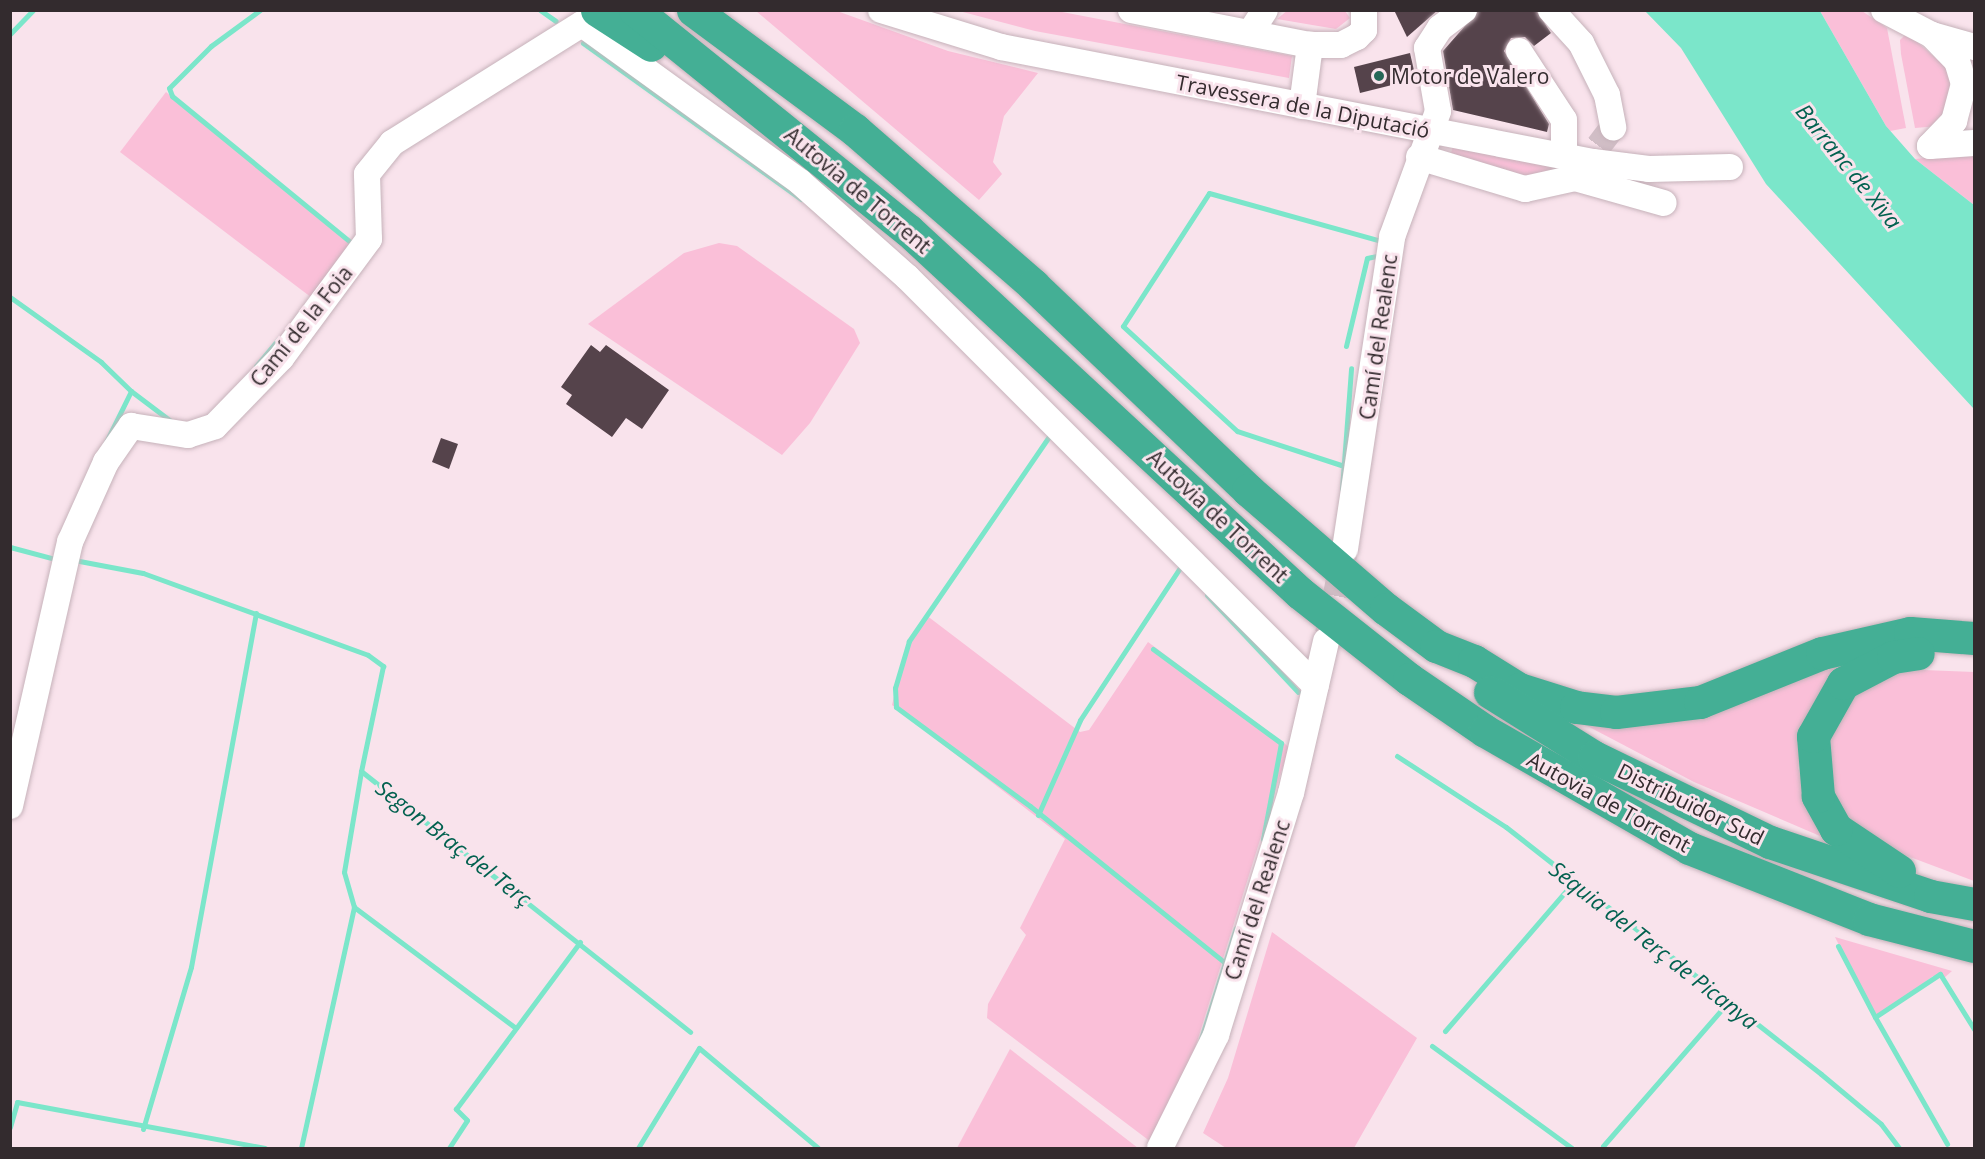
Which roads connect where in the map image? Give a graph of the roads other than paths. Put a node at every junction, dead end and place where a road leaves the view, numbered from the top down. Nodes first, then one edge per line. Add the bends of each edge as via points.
1 (635, 10) edge
2 (693, 10) edge
3 (721, 10) edge
4 (881, 10) edge
5 (1131, 10) edge
6 (1265, 10) edge
7 (1464, 10) edge
8 (1551, 10) edge
9 (1884, 10) edge
10 (1365, 13) edge
11 (590, 17) edge
12 (1250, 33) junction
13 (1932, 35) junction
14 (1310, 45) junction
15 (1974, 47) edge
16 (1518, 51) dead end
17 (1302, 106) junction
18 (1613, 127) dead end
19 (855, 130) junction
20 (1430, 130) junction
21 (1974, 144) edge
22 (815, 152) junction
23 (1564, 156) junction
24 (1419, 157) junction
25 (1730, 166) dead end
26 (1664, 203) dead end
27 (1345, 549) tunnel mouth
28 (1974, 638) edge
29 (1326, 641) tunnel mouth
30 (1436, 646) junction
31 (1974, 657) edge
32 (1316, 686) junction
33 (10, 806) edge
34 (1974, 904) edge
35 (1869, 920) junction
36 (1974, 946) edge
37 (1974, 967) edge
38 (1160, 1149) edge

1 - 22 highway, Autovia de Torrent
2 - 19 highway, Autovia de Torrent
3 - 19 highway via 827,95
4 - 17 street, Travessera de la Diputació via 1001,47
5 - 12 street
6 - 12 street
7 - 20 street, Camí del Realenc via 1440,28 1427,48 1438,104
8 - 18 street via 1581,43 1607,95
9 - 13 street
10 - 14 street via 1357,38 1341,45
11 - 22 highway
11 - 32 street via 800,182 907,277
11 - 33 street, Camí de la Foia via 392,143 367,174 369,239 281,358 215,426 188,435 131,426 106,462 70,542
12 - 14 street
13 - 15 street
13 - 21 street via 1957,61 1964,84 1958,113 1930,146
14 - 17 street
16 - 23 street via 1564,120
17 - 20 street, Travessera de la Diputació
19 - 30 highway, Autovia de Torrent via 1033,285 1317,552
20 - 23 street, Travessera de la Diputació
20 - 24 street, Camí del Realenc
22 - 35 highway, Autovia de Torrent via 1055,362 1300,593 1408,679 1505,743 1689,848
23 - 25 street, Travessera de la Diputació via 1649,169
24 - 26 street via 1525,189 1575,177
24 - 27 street, Camí del Realenc via 1392,237
28 - 30 highway, Autovia de Torrent via 1910,633 1822,653 1700,702 1616,712 1576,707 1519,689 1474,661
29 - 32 street, Camí del Realenc
30 - 34 highway, Distribuïdor Sud via 1484,689 1594,757 1749,832 1930,896
31 - 34 highway via 1931,651 1893,657 1858,674 1825,707 1813,736 1811,762 1818,796 1836,829 1864,852 1948,886
32 - 38 street, Camí del Realenc via 1291,793 1216,1035
35 - 36 highway
35 - 37 highway via 1909,945

